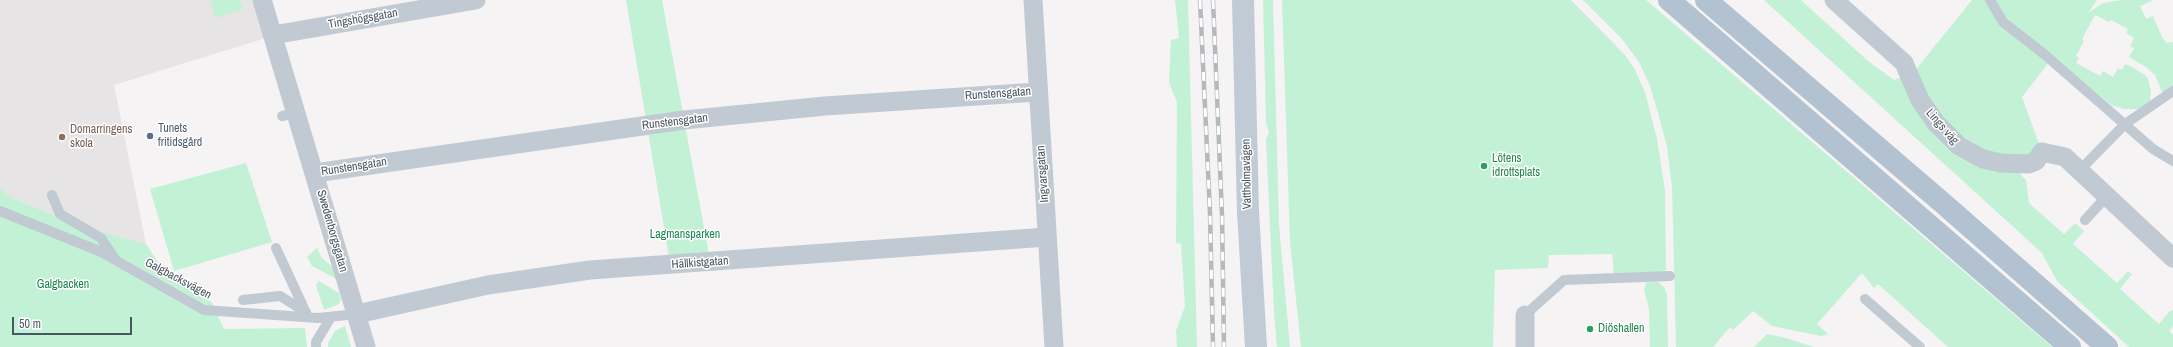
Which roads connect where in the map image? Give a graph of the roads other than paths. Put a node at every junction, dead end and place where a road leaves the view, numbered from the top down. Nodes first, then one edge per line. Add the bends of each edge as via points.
1 (262, 0) edge
2 (476, 0) edge
3 (1033, 0) edge
4 (1243, 0) edge
5 (1669, 0) edge
6 (1706, 0) edge
7 (1835, 0) edge
8 (1990, 0) edge
9 (273, 35) junction
10 (2173, 91) edge
11 (1037, 92) junction
12 (2125, 124) junction
13 (2173, 161) edge
14 (2080, 170) junction
15 (315, 173) junction
16 (52, 195) dead end
17 (2107, 196) junction
18 (0, 211) edge
19 (2085, 220) dead end
20 (1047, 237) junction
21 (276, 248) dead end
22 (2173, 258) edge
23 (116, 260) junction
24 (1670, 276) dead end
25 (1865, 299) dead end
26 (243, 300) dead end
27 (357, 314) junction
28 (307, 315) junction
29 (1525, 315) joint
30 (331, 317) junction
31 (316, 347) edge
32 (366, 347) edge
33 (1054, 347) edge
34 (1256, 347) edge
35 (1525, 347) edge
36 (1920, 347) edge
37 (2070, 347) edge
38 (2107, 347) edge

1 - 9 street, Swedenborgsgatan
2 - 9 street, Tingshögsgatan
3 - 11 street, Ingvarsgatan
4 - 34 main road, Vattholmavägen via 1248,212
5 - 37 main road
6 - 38 main road via 1945,204
7 - 14 street, Lings väg via 1904,63 1936,123 1964,150 1993,162 2022,165 2036,161 2042,152 2052,153 2065,157
8 - 12 lane via 2003,22
9 - 15 street, Swedenborgsgatan via 290,114
10 - 12 lane
11 - 15 street, Runstensgatan via 825,106 684,120
11 - 20 street, Ingvarsgatan
12 - 13 lane via 2153,149
12 - 14 lane
14 - 17 street, Lings väg
15 - 27 street, Swedenborgsgatan
16 - 23 lane via 60,214 101,238
17 - 19 lane
17 - 22 street, Lings väg
18 - 23 lane, Galgbacksvägen
20 - 27 street, Hällkistgatan via 590,270 488,286
20 - 33 street, Ingvarsgatan
21 - 28 lane
23 - 28 lane, Galgbacksvägen via 204,310
24 - 29 lane via 1564,280
25 - 36 lane
26 - 28 lane via 280,296
27 - 30 lane, Galgbacksvägen
27 - 32 street, Swedenborgsgatan
28 - 30 lane, Galgbacksvägen
29 - 35 street
30 - 31 lane via 316,342

